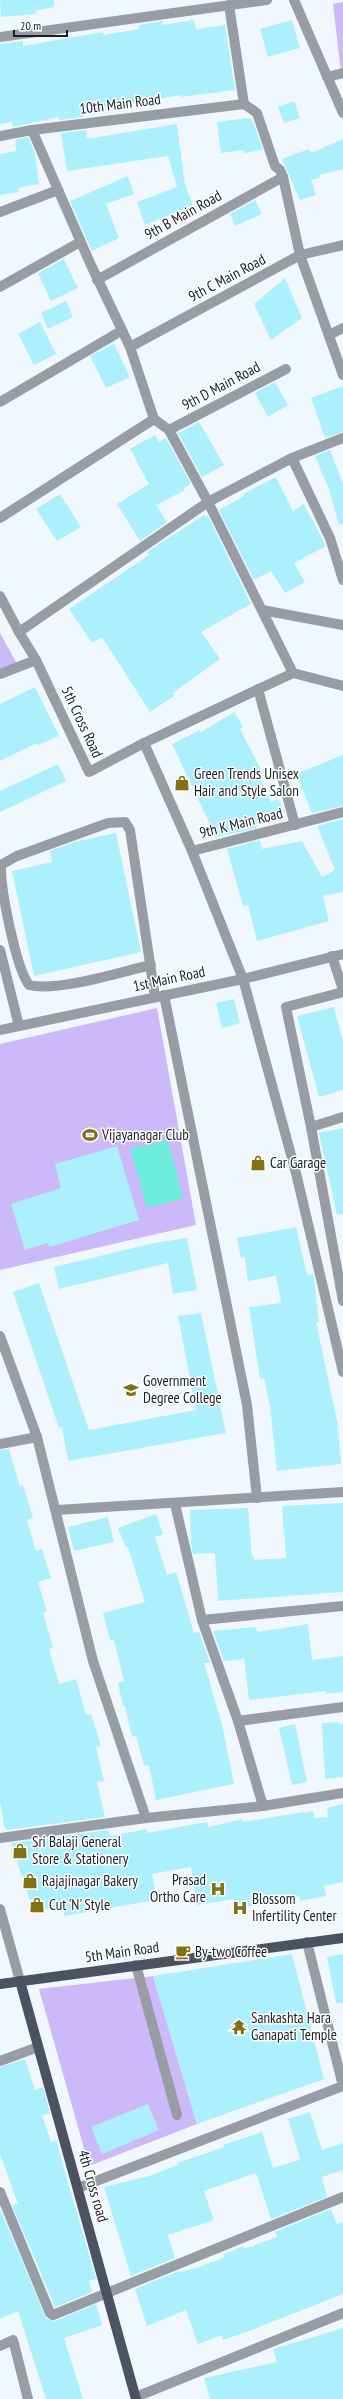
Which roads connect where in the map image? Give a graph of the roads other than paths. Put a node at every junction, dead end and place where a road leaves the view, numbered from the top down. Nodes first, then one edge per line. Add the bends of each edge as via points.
1 (267, 0) edge
2 (294, 0) edge
3 (229, 5) junction
4 (0, 37) edge
5 (343, 73) edge
6 (327, 77) junction
7 (244, 104) junction
8 (343, 113) edge
9 (32, 130) junction
10 (0, 136) edge
11 (283, 177) junction
12 (58, 190) junction
13 (0, 212) edge
14 (80, 242) junction
15 (343, 245) edge
16 (300, 255) junction
17 (97, 280) junction
18 (0, 288) edge
19 (343, 328) edge
20 (121, 331) junction
21 (330, 335) junction
22 (130, 347) junction
23 (286, 369) dead end
24 (343, 375) edge
25 (0, 402) edge
26 (154, 419) junction
27 (169, 430) junction
28 (343, 438) edge
29 (292, 458) junction
30 (208, 502) junction
31 (0, 518) edge
32 (343, 580) edge
33 (0, 596) edge
34 (262, 610) junction
35 (343, 625) edge
36 (18, 632) junction
37 (36, 660) junction
38 (293, 673) junction
39 (0, 674) edge
40 (343, 686) edge
41 (258, 689) junction
42 (144, 743) junction
43 (343, 812) edge
44 (295, 825) junction
45 (192, 851) junction
46 (0, 950) edge
47 (343, 954) edge
48 (332, 956) junction
49 (151, 965) junction
50 (243, 979) junction
51 (343, 991) edge
52 (160, 996) junction
53 (19, 1026) junction
54 (0, 1030) edge
55 (343, 1117) edge
56 (311, 1127) junction
57 (343, 1301) edge
58 (0, 1336) edge
59 (342, 1359) edge
60 (343, 1372) edge
61 (37, 1438) junction
62 (0, 1444) edge
63 (343, 1492) edge
64 (257, 1498) junction
65 (175, 1504) junction
66 (57, 1510) junction
67 (343, 1606) edge
68 (202, 1620) junction
69 (343, 1707) edge
70 (238, 1720) junction
71 (343, 1793) edge
72 (263, 1806) junction
73 (146, 1818) junction
74 (0, 1838) edge
75 (0, 1910) edge
76 (343, 1938) edge
77 (306, 1942) junction
78 (136, 1965) junction
79 (20, 1981) junction
80 (0, 1984) edge
81 (38, 2047) junction
82 (0, 2060) edge
83 (343, 2086) edge
84 (178, 2114) dead end
85 (78, 2188) junction
86 (0, 2192) edge
87 (343, 2197) edge
88 (107, 2293) junction
89 (343, 2313) edge
90 (0, 2346) edge
91 (136, 2398) edge
92 (28, 2399) edge

1 - 3 street
2 - 6 street
3 - 4 street
3 - 7 street
5 - 6 street
6 - 8 street
7 - 9 street, 10th Main Road
7 - 11 street via 257,113 275,166
9 - 10 street, 10th Main Road
9 - 12 street
11 - 16 street
11 - 17 street, 9th B Main Road
12 - 13 street
12 - 14 street
14 - 17 street
14 - 18 street
15 - 16 street, 9th C Main Road
16 - 21 street
16 - 22 street, 9th C Main Road
17 - 20 street
19 - 21 street
20 - 22 street
20 - 25 street
21 - 24 street
22 - 26 street
23 - 27 street, 9th D Main Road
26 - 27 street
26 - 31 street
27 - 30 street
28 - 29 street
29 - 30 street
29 - 32 street via 330,538
30 - 34 street
30 - 36 street
33 - 36 street, 5th Cross Road
34 - 35 street
34 - 38 street
36 - 37 street, 5th Cross Road
37 - 39 street
37 - 42 street, 5th Cross Road via 89,772
38 - 40 street
38 - 41 street
41 - 42 street
41 - 44 street
42 - 45 street
43 - 44 street, 9th K Main Road
44 - 45 street, 9th K Main Road
45 - 50 street
46 - 53 street
47 - 48 street, 1st Main Road
48 - 50 street, 1st Main Road
48 - 51 street
49 - 49 street via 130,830 125,822 108,823 17,856 1,865 1,884 20,971 29,985 38,987 65,984
49 - 52 street
50 - 52 street, 1st Main Road
50 - 59 street via 296,1173
51 - 56 street via 286,1007
52 - 53 street, 1st Main Road
52 - 64 street via 247,1405
53 - 54 street, 1st Main Road
55 - 56 street
56 - 57 street
58 - 61 street
59 - 60 street
61 - 62 street
61 - 66 street
63 - 64 street
64 - 65 street
65 - 66 street
65 - 68 street
66 - 73 street via 93,1662
67 - 68 street
68 - 70 street
69 - 70 street
70 - 72 street
71 - 72 street
72 - 73 street
73 - 74 street
75 - 79 street
76 - 77 main road, 5th Main Road
77 - 78 main road, 5th Main Road
77 - 83 street
78 - 79 main road, 5th Main Road
78 - 84 street
79 - 80 main road, 5th Main Road
79 - 81 main road, 4th Cross road
81 - 82 street
81 - 85 main road, 4th Cross road
83 - 85 street
85 - 88 main road, 4th Cross road
86 - 88 street via 53,2315
87 - 88 street
88 - 91 main road, 4th Cross road
89 - 91 street
90 - 92 street via 13,2340

